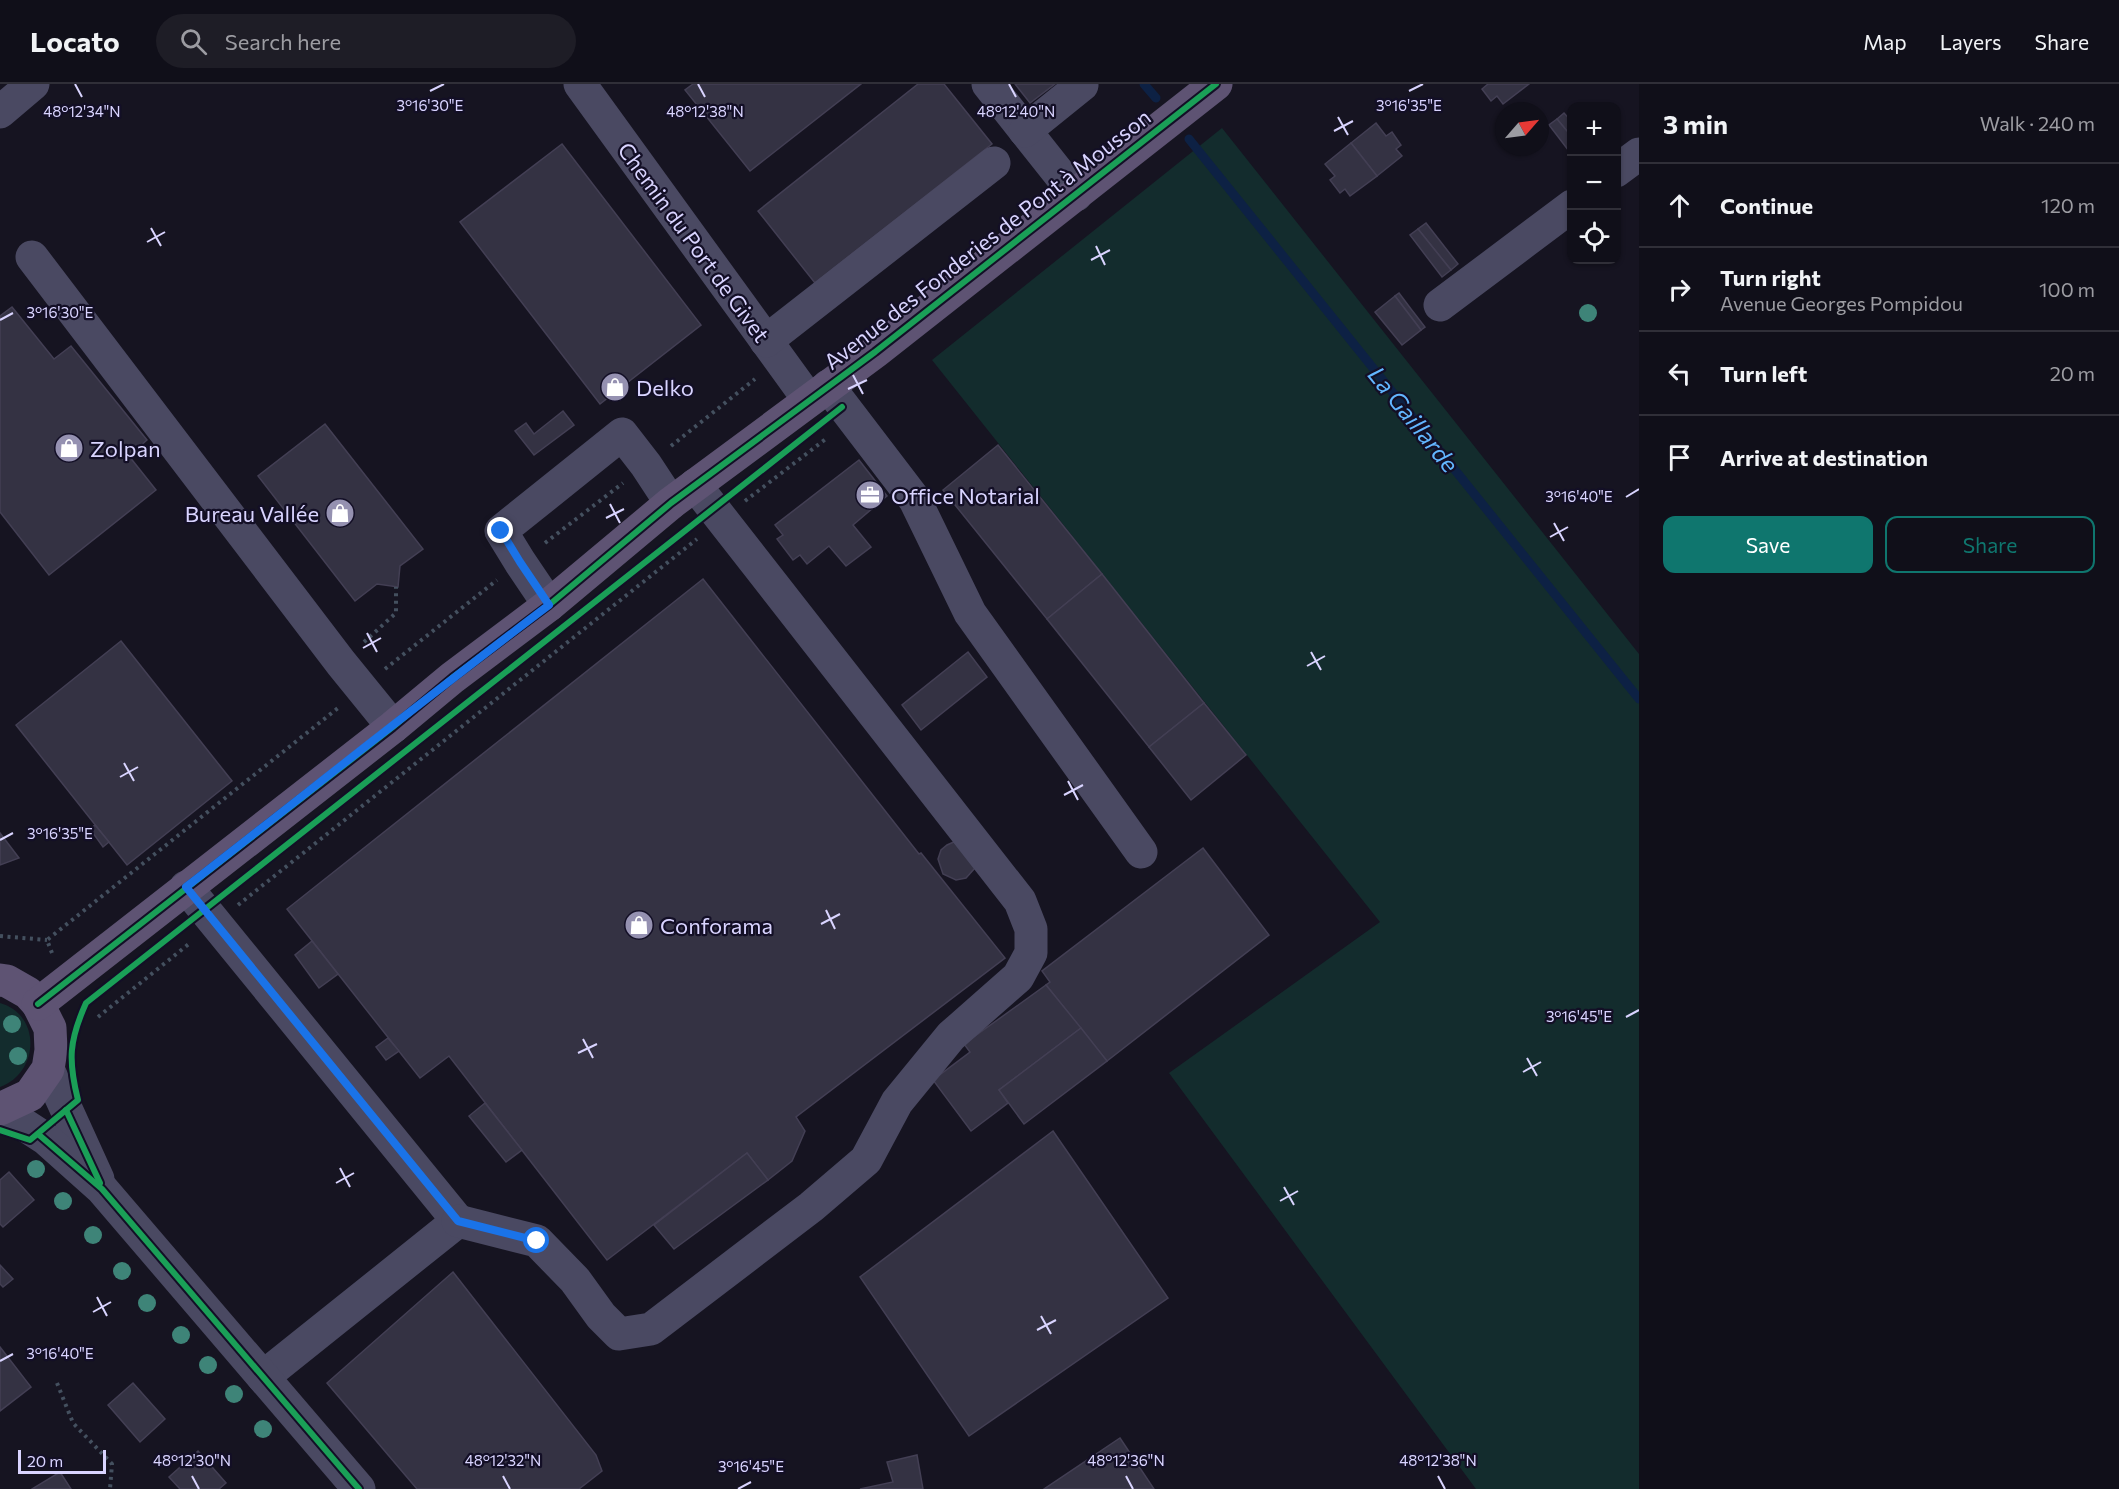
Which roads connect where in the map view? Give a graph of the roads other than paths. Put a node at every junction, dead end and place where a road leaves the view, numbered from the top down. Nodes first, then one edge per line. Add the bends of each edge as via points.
1 (33, 84) edge
2 (579, 84) edge
3 (988, 84) edge
4 (1216, 84) edge
5 (1082, 85) edge
6 (0, 112) edge
7 (1025, 131) junction
8 (1639, 154) edge
9 (994, 163) dead end
10 (1621, 168) edge
11 (1076, 195) junction
12 (1567, 210) edge
13 (32, 256) dead end
14 (1440, 305) dead end
15 (766, 341) junction
16 (818, 393) junction
17 (683, 494) junction
18 (549, 605) junction
19 (393, 727) junction
20 (1141, 852) dead end
21 (186, 887) junction
22 (0, 981) edge
23 (38, 1004) junction
24 (48, 1070) junction
25 (0, 1109) edge
26 (102, 1189) junction
27 (458, 1221) junction
28 (263, 1377) junction
29 (359, 1489) edge

1 - 6 street
2 - 15 street, Chemin du Port de Givet
3 - 7 street
4 - 11 main road, Avenue des Fonderies de Pont à Mousson
5 - 7 street
7 - 11 street
8 - 10 street
9 - 15 street
11 - 16 main road, Avenue des Fonderies de Pont à Mousson
12 - 14 street
13 - 19 street
15 - 16 street, Chemin du Port de Givet
16 - 17 main road, Avenue des Fonderies de Pont à Mousson
16 - 20 street, Chemin du Port de Givet via 852,419 915,500 970,613
17 - 18 main road, Avenue des Fonderies de Pont à Mousson
17 - 18 street via 646,465 622,434 501,531
17 - 27 street via 721,520 1020,901 1030,928 1031,953 1018,977 951,1036 897,1102 866,1160 651,1329 619,1334 537,1241
18 - 19 main road, Avenue des Fonderies de Pont à Mousson
19 - 21 main road, Avenue des Fonderies de Pont à Mousson
21 - 23 main road, Avenue des Fonderies de Pont à Mousson
21 - 27 street
22 - 23 main road via 28,993
23 - 24 main road via 50,1028
24 - 25 main road via 30,1095
24 - 26 street
25 - 26 street via 45,1139
26 - 28 street
27 - 28 street
28 - 29 street

